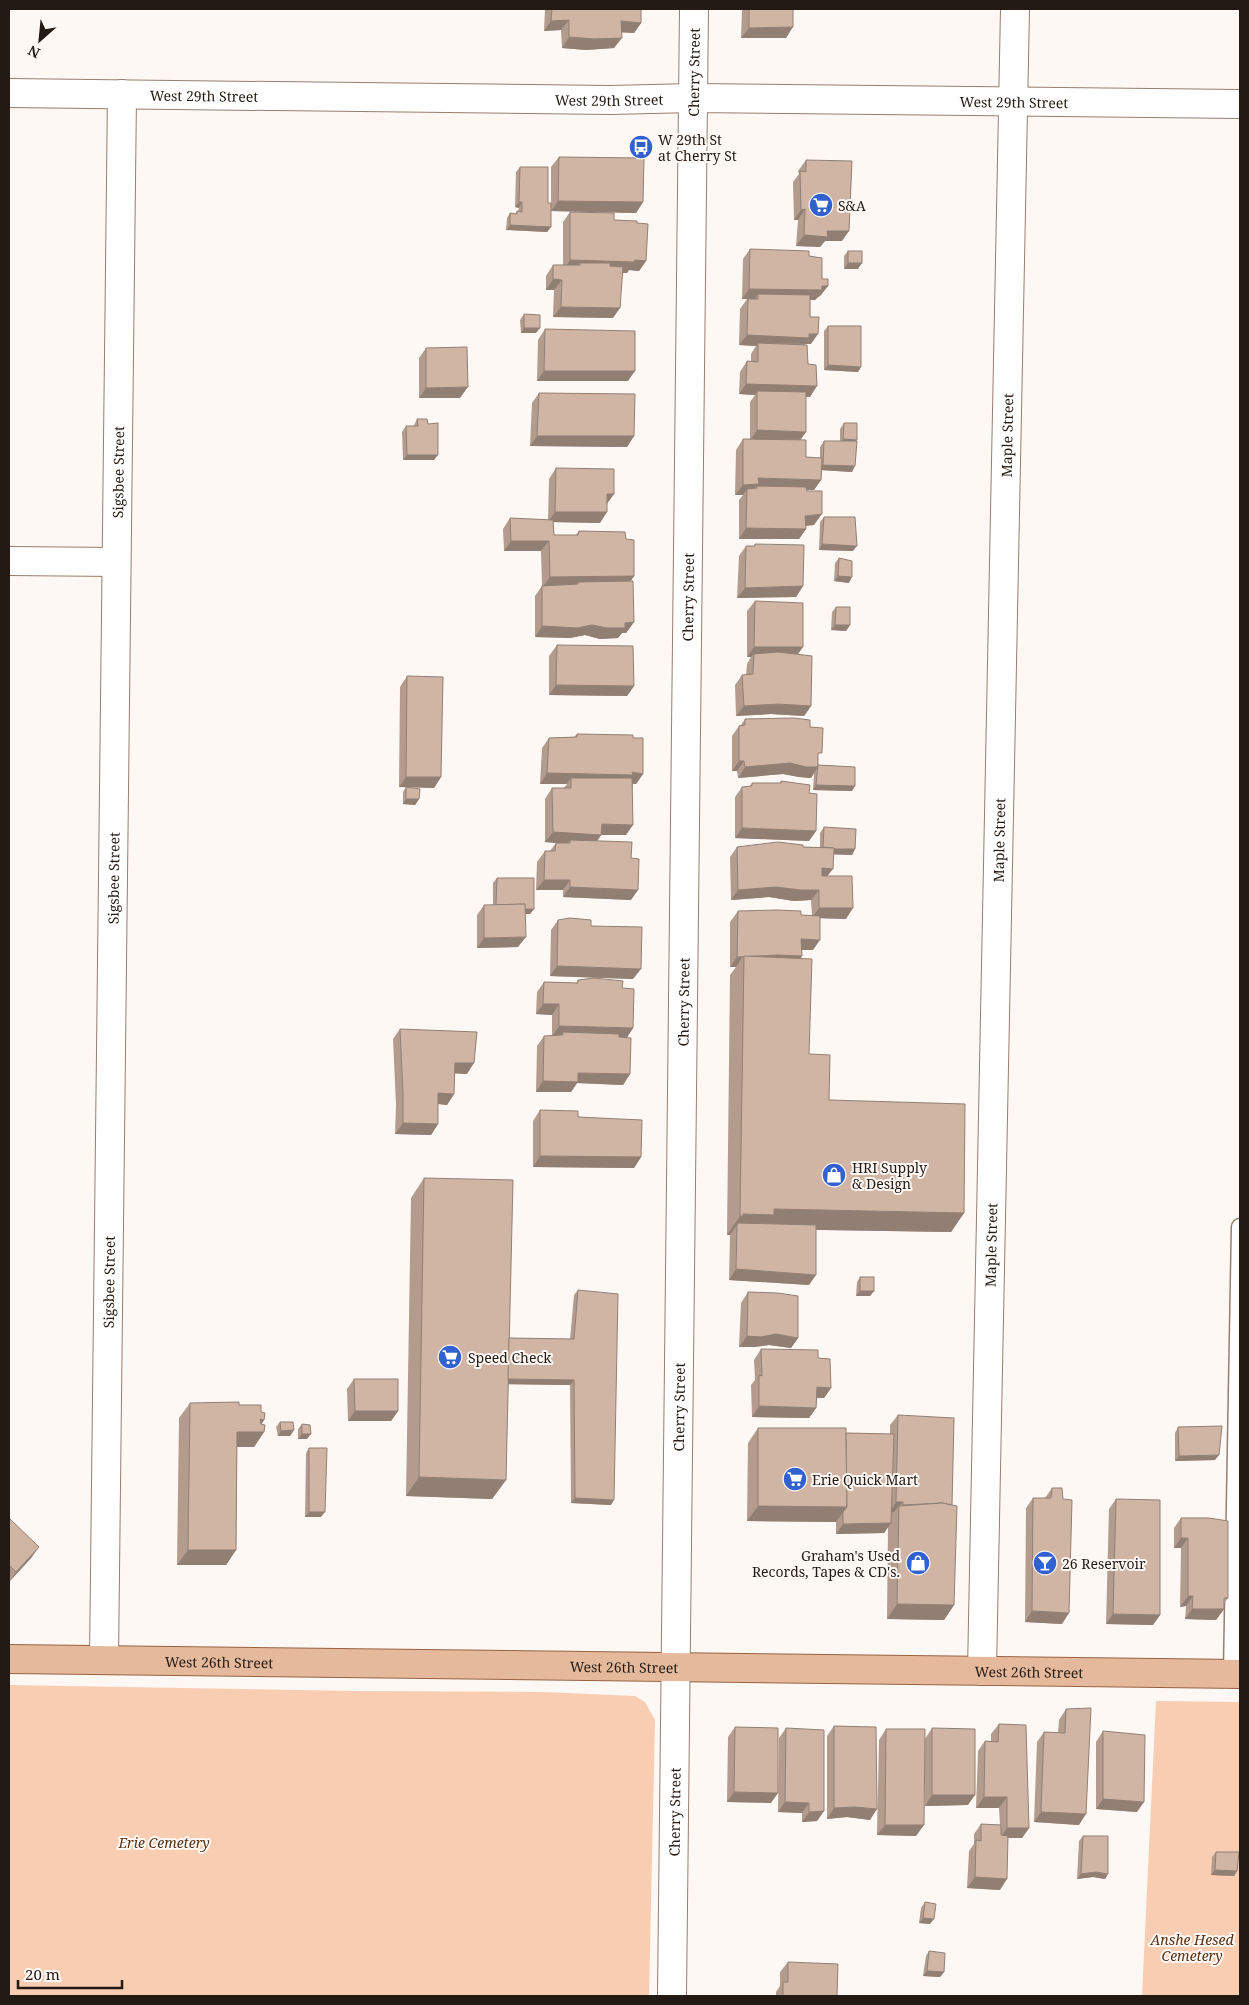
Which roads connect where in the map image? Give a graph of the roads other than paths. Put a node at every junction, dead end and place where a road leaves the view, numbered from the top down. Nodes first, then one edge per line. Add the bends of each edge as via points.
1 (694, 9) edge
2 (1015, 9) edge
3 (9, 93) edge
4 (122, 94) junction
5 (693, 98) junction
6 (1013, 102) junction
7 (1240, 104) edge
8 (9, 561) edge
9 (116, 562) junction
10 (1240, 1227) edge
11 (9, 1659) edge
12 (104, 1660) junction
13 (675, 1667) junction
14 (982, 1671) junction
15 (1236, 1674) edge
16 (672, 1996) edge

1 - 5 street, Cherry Street
2 - 6 street, Maple Street
3 - 4 street, West 29th Street
4 - 5 street, West 29th Street via 610,100
4 - 9 street, Sigsbee Street
5 - 6 street, West 29th Street
5 - 13 street, Cherry Street
6 - 7 street, West 29th Street
6 - 14 street, Maple Street
8 - 9 street
9 - 12 street, Sigsbee Street
10 - 15 lane
11 - 12 main road, West 26th Street
12 - 13 main road, West 26th Street
13 - 14 main road, West 26th Street
13 - 16 street, Cherry Street
14 - 15 main road, West 26th Street

